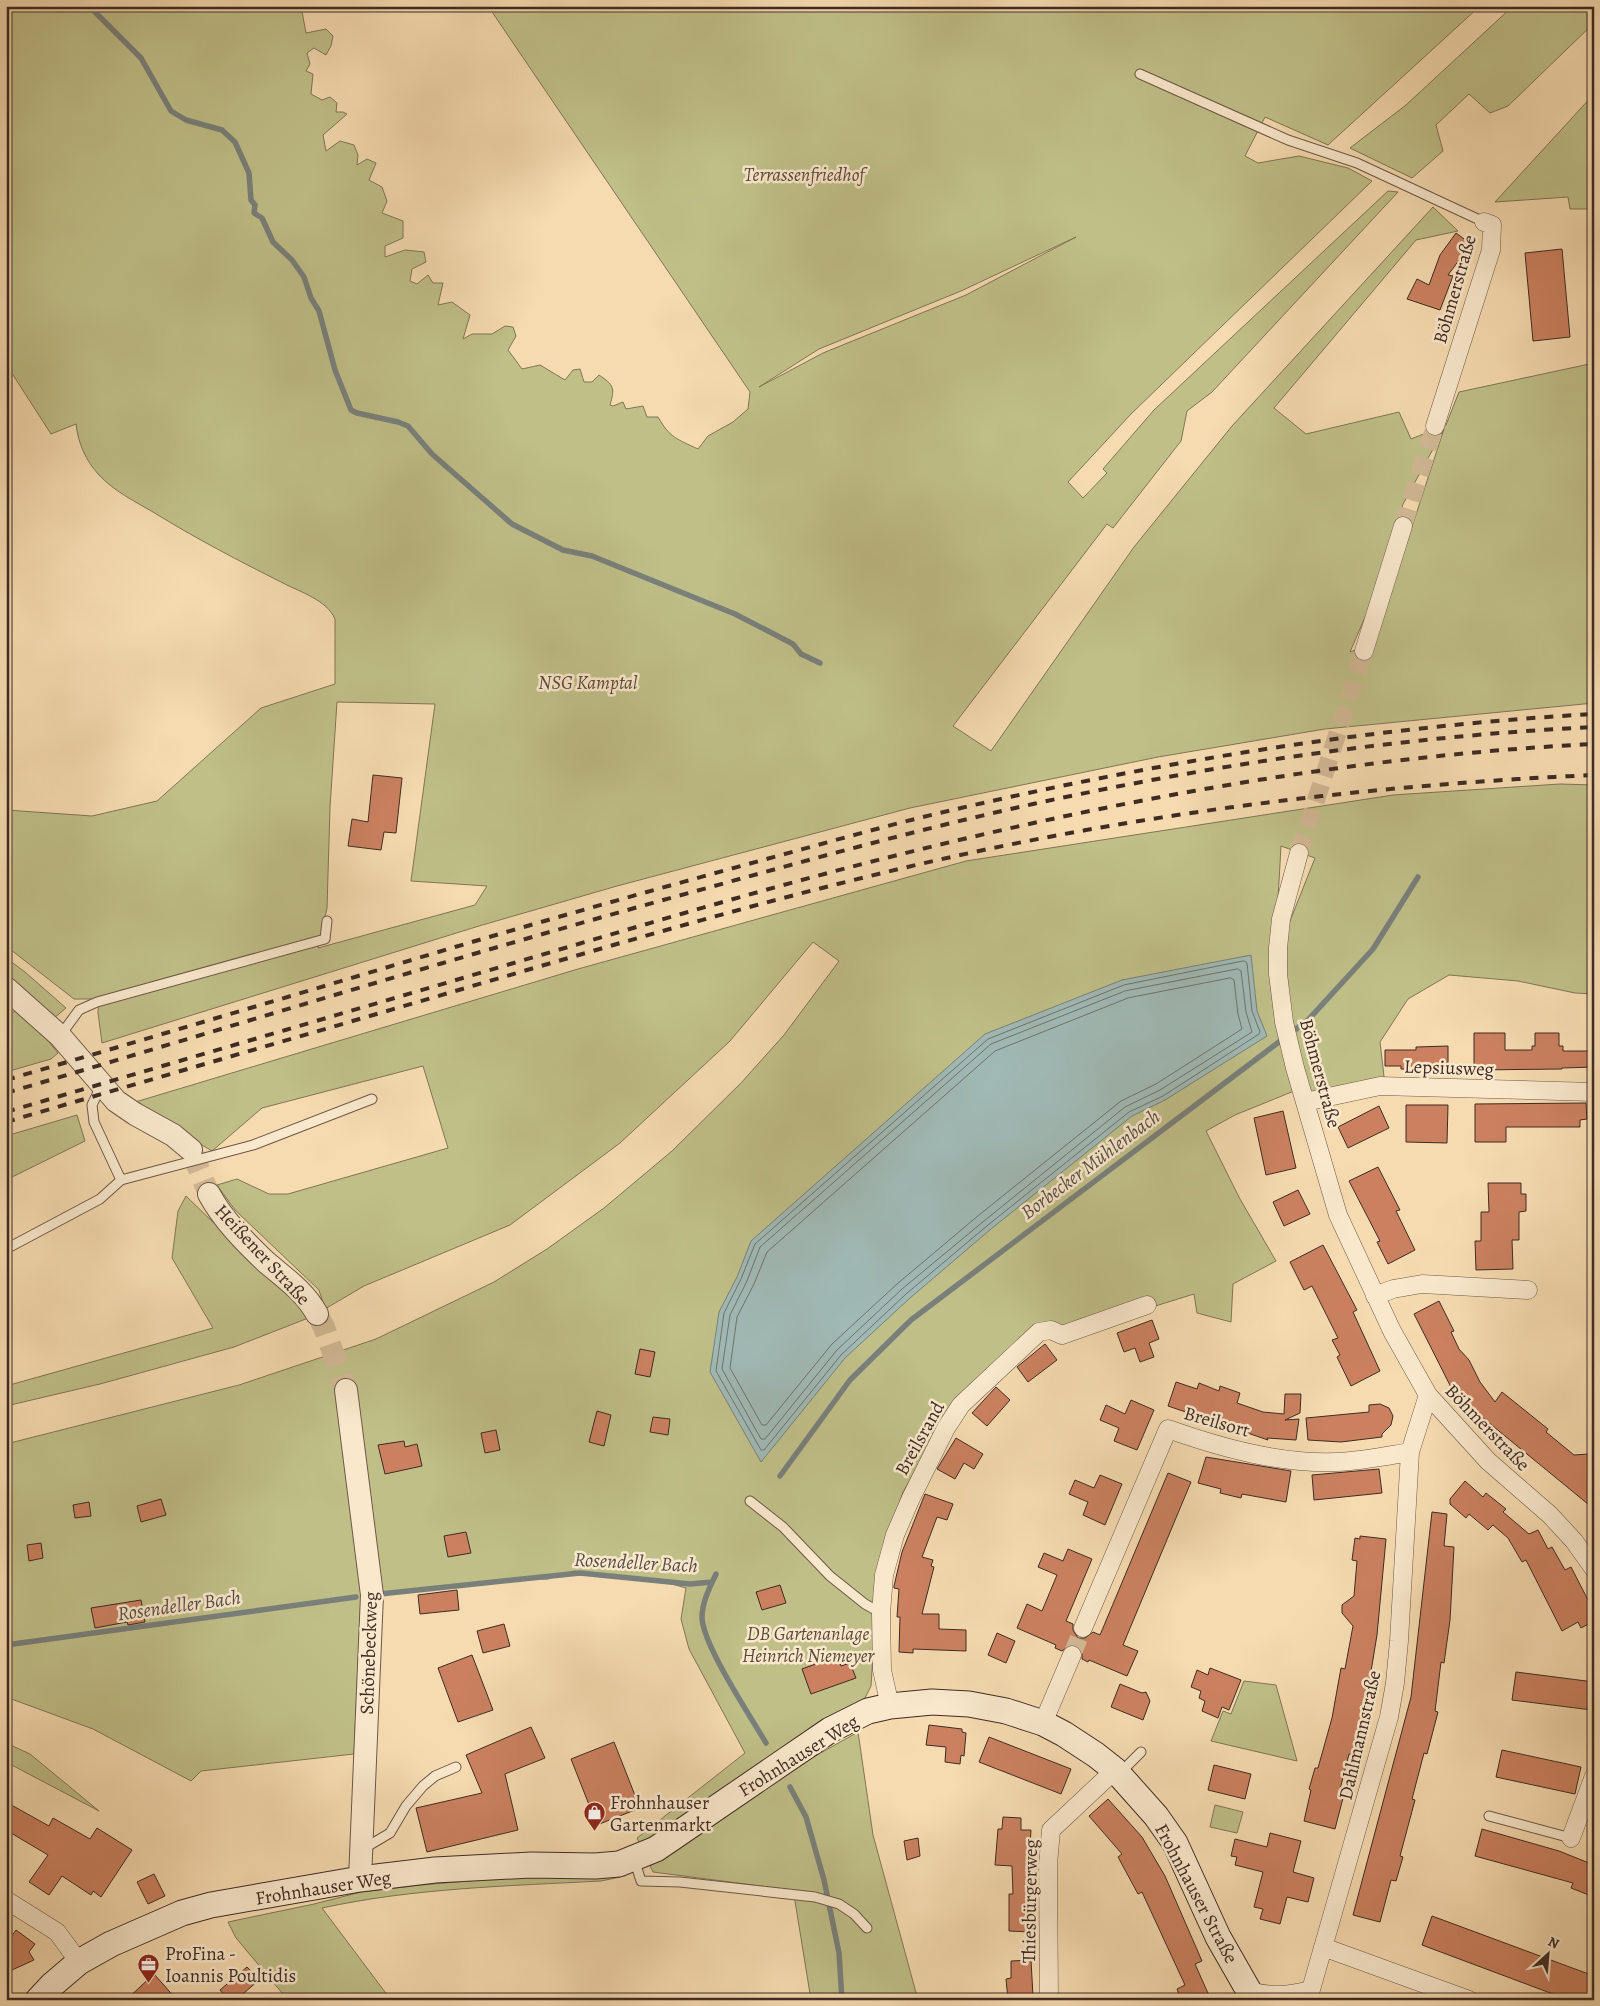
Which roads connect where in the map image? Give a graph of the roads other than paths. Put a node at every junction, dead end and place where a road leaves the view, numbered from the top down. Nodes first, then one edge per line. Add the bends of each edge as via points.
1 (1140, 74) dead end
2 (1484, 222) joint
3 (1435, 426) tunnel mouth
4 (1403, 526) tunnel mouth
5 (1364, 650) tunnel mouth
6 (1298, 853) tunnel mouth
7 (327, 921) dead end
8 (6, 988) edge
9 (60, 1036) junction
10 (101, 1085) junction
11 (1594, 1092) edge
12 (372, 1099) dead end
13 (1305, 1102) junction
14 (191, 1150) tunnel mouth
15 (121, 1180) junction
16 (209, 1194) tunnel mouth
17 (6, 1249) edge
18 (1528, 1290) dead end
19 (1376, 1296) junction
20 (1147, 1305) dead end
21 (317, 1314) tunnel mouth
22 (346, 1390) tunnel mouth
23 (1428, 1395) junction
24 (1410, 1452) junction
25 (750, 1501) dead end
26 (1594, 1569) edge
27 (881, 1613) junction
28 (1083, 1628) tunnel mouth
29 (1072, 1655) tunnel mouth
30 (890, 1706) junction
31 (1043, 1723) junction
32 (1141, 1752) dead end
33 (456, 1767) dead end
34 (1117, 1772) junction
35 (1594, 1776) edge
36 (1587, 1815) edge
37 (1489, 1816) dead end
38 (1571, 1838) joint
39 (361, 1850) junction
40 (634, 1859) junction
41 (360, 1879) junction
42 (6, 1900) edge
43 (867, 1928) dead end
44 (1323, 1947) junction
45 (79, 1962) junction
46 (1309, 1995) edge
47 (1252, 1996) edge
48 (38, 2000) edge
49 (1049, 2000) edge
50 (1469, 2000) edge

1 - 2 lane, Böhmerstraße via 1288,140 1343,158
2 - 3 street, Böhmerstraße via 1492,225 1491,250
4 - 5 street
6 - 13 street, Böhmerstraße via 1282,919 1278,974 1284,1022
7 - 9 lane via 325,939 79,1010
8 - 9 street
9 - 10 street
10 - 14 street via 125,1107 173,1135
10 - 15 lane via 92,1105 94,1122
11 - 13 street, Lepsiusweg via 1380,1086
12 - 15 lane via 253,1145
13 - 19 street, Böhmerstraße via 1338,1215
15 - 17 lane via 100,1199
16 - 21 street, Heißener Straße via 228,1222 303,1293
18 - 19 street via 1422,1284
19 - 23 street, Böhmerstraße
20 - 27 street, Breilsrand via 1062,1335 1050,1330 1039,1332 961,1405 910,1498 895,1535 884,1575
22 - 39 street, Schönebeckweg via 372,1595
23 - 24 street, Dahlmannstraße
23 - 26 street, Böhmerstraße via 1488,1461 1550,1515
24 - 28 street, Breilsort via 1359,1460 1299,1460 1241,1452 1168,1429
24 - 44 street, Dahlmannstraße via 1394,1692 1380,1754
25 - 27 lane via 783,1528 830,1576
27 - 30 street, Breilsrand via 882,1670
29 - 31 street
30 - 31 main road, Frohnhauser Straße via 932,1702 969,1704
30 - 40 main road, Frohnhauser Weg via 868,1711 830,1730 656,1849
31 - 34 main road, Frohnhauser Straße via 1096,1755
32 - 34 lane
33 - 39 lane via 435,1776 423,1786 390,1833
34 - 47 main road, Frohnhauser Straße via 1175,1843 1218,1937
34 - 49 street, Thiesbürgerweg via 1052,1830 1048,1865
35 - 36 street
36 - 38 street
37 - 38 lane
39 - 41 street, Schönebeckweg
40 - 41 main road, Frohnhauser Weg via 595,1866 521,1865
40 - 43 lane via 641,1881 680,1882 815,1897 839,1904
41 - 45 main road, Frohnhauser Weg via 182,1913 111,1944
42 - 45 street via 57,1932
44 - 46 street, Dahlmannstraße
44 - 50 street
45 - 48 main road, Frohnhauser Weg
46 - 47 street, Dahlmannstraße

